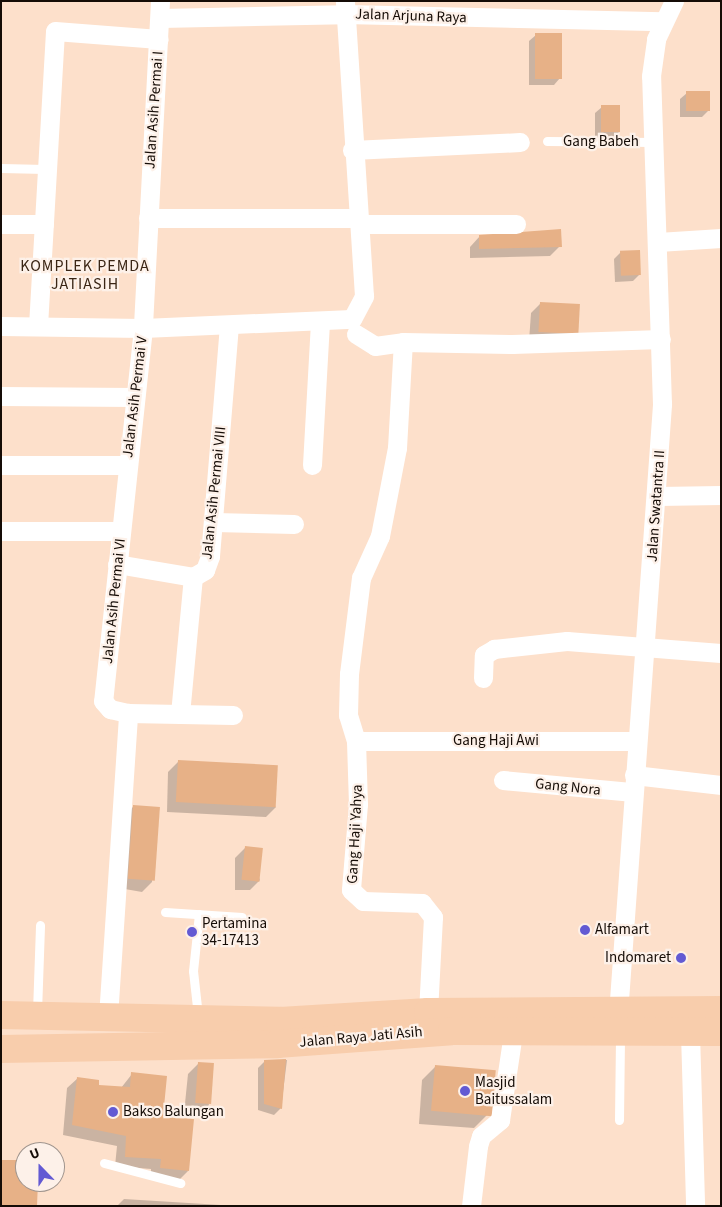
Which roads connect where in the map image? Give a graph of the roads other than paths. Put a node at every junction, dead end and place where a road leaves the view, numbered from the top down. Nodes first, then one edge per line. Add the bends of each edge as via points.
1 (679, 1) edge
2 (674, 2) edge
3 (344, 8) edge
4 (160, 9) edge
5 (501, 10) edge
6 (662, 21) junction
7 (159, 39) junction
8 (520, 142) dead end
9 (547, 142) dead end
10 (655, 142) junction
11 (352, 150) junction
12 (1, 168) edge
13 (45, 169) junction
14 (148, 218) junction
15 (356, 218) junction
16 (1, 224) edge
17 (44, 224) junction
18 (516, 224) dead end
19 (721, 238) edge
20 (658, 242) junction
21 (320, 323) junction
22 (1, 326) edge
23 (38, 326) junction
24 (229, 326) junction
25 (143, 328) junction
26 (356, 334) dead end
27 (661, 339) junction
28 (403, 342) junction
29 (1, 396) edge
30 (134, 397) junction
31 (1, 465) edge
32 (128, 465) junction
33 (312, 465) dead end
34 (721, 495) edge
35 (658, 496) junction
36 (214, 522) junction
37 (294, 524) dead end
38 (1, 531) edge
39 (122, 531) junction
40 (118, 564) junction
41 (193, 577) junction
42 (644, 645) junction
43 (721, 654) edge
44 (483, 678) dead end
45 (128, 713) junction
46 (180, 714) junction
47 (233, 715) dead end
48 (356, 741) junction
49 (637, 741) junction
50 (502, 780) dead end
51 (633, 784) junction
52 (721, 785) edge
53 (165, 912) dead end
54 (199, 914) junction
55 (242, 917) dead end
56 (40, 925) dead end
57 (721, 1010) edge
58 (428, 1012) junction
59 (1, 1015) edge
60 (37, 1016) junction
61 (108, 1017) junction
62 (198, 1018) junction
63 (619, 1024) junction
64 (513, 1032) junction
65 (721, 1032) edge
66 (690, 1033) junction
67 (1, 1049) edge
68 (67, 1050) junction
69 (1, 1070) edge
70 (619, 1120) dead end
71 (104, 1163) dead end
72 (180, 1183) dead end
73 (471, 1206) edge
74 (695, 1206) edge

1 - 2 street
2 - 6 street, Jalan Swatantra II
3 - 4 street, Jalan Arjuna Raya
3 - 5 street, Jalan Arjuna Raya
3 - 11 street
4 - 7 street, Jalan Asih Permai I
5 - 6 street, Jalan Arjuna Raya
6 - 10 street, Jalan Swatantra II via 651,76
7 - 13 street via 55,31
7 - 14 street, Jalan Asih Permai I
8 - 11 street
9 - 10 lane, Gang Babeh
10 - 20 street, Jalan Swatantra II
11 - 15 street
12 - 13 lane
13 - 17 street
14 - 15 street
14 - 25 street, Jalan Asih Permai I
15 - 18 street via 365,224
15 - 21 street via 364,296 352,319
16 - 17 street
17 - 23 street
19 - 20 street
20 - 27 street, Jalan Swatantra II
21 - 24 street
21 - 33 street
22 - 23 street
23 - 25 street
24 - 25 street
24 - 36 street, Jalan Asih Permai VIII
25 - 30 street, Jalan Asih Permai V
26 - 28 street via 375,346
27 - 28 street via 512,344
27 - 35 street, Jalan Swatantra II
28 - 48 street via 396,448 380,536 361,578 349,674 348,716
29 - 30 street
30 - 32 street, Jalan Asih Permai V
31 - 32 street, Jalan Asih Permai V
32 - 39 street, Jalan Asih Permai V
34 - 35 street
35 - 42 street, Jalan Swatantra II
36 - 37 street
36 - 41 street, Jalan Asih Permai VIII via 205,570
38 - 39 street, Jalan Asih Permai VI
39 - 40 street, Jalan Asih Permai VI
40 - 41 street
40 - 45 street, Jalan Asih Permai VI via 104,701 110,709
41 - 46 street, Jalan Asih Permai VIII
42 - 43 street
42 - 44 street via 567,641 494,649 484,655
42 - 49 street, Jalan Swatantra II
45 - 46 street
45 - 61 street
46 - 47 street
48 - 49 street, Gang Haji Awi
48 - 58 street, Gang Haji Yahya via 358,804 351,890 363,901 422,904 433,917
49 - 51 street, Jalan Swatantra II
50 - 51 street, Gang Nora
51 - 52 street, Gang Nora
51 - 63 street, Jalan Swatantra II
53 - 54 lane
54 - 55 lane
54 - 62 lane via 193,971
56 - 60 lane
57 - 63 main road, Jalan Raya Jati Asih
58 - 62 main road, Jalan Raya Jati Asih via 280,1021
58 - 63 main road, Jalan Raya Jati Asih
59 - 60 main road, Jalan Raya Jati Asih
60 - 61 main road, Jalan Raya Jati Asih
61 - 62 main road, Jalan Raya Jati Asih
63 - 64 main road, Jalan Raya Jati Asih
63 - 66 main road, Jalan Raya Jati Asih
63 - 70 lane
64 - 68 main road, Jalan Raya Jati Asih via 387,1032 277,1044
64 - 73 street via 500,1120 481,1136
65 - 66 main road, Jalan Raya Jati Asih
66 - 74 street
67 - 68 main road, Jalan Raya Jati Asih
68 - 69 main road via 23,1059
71 - 72 lane

